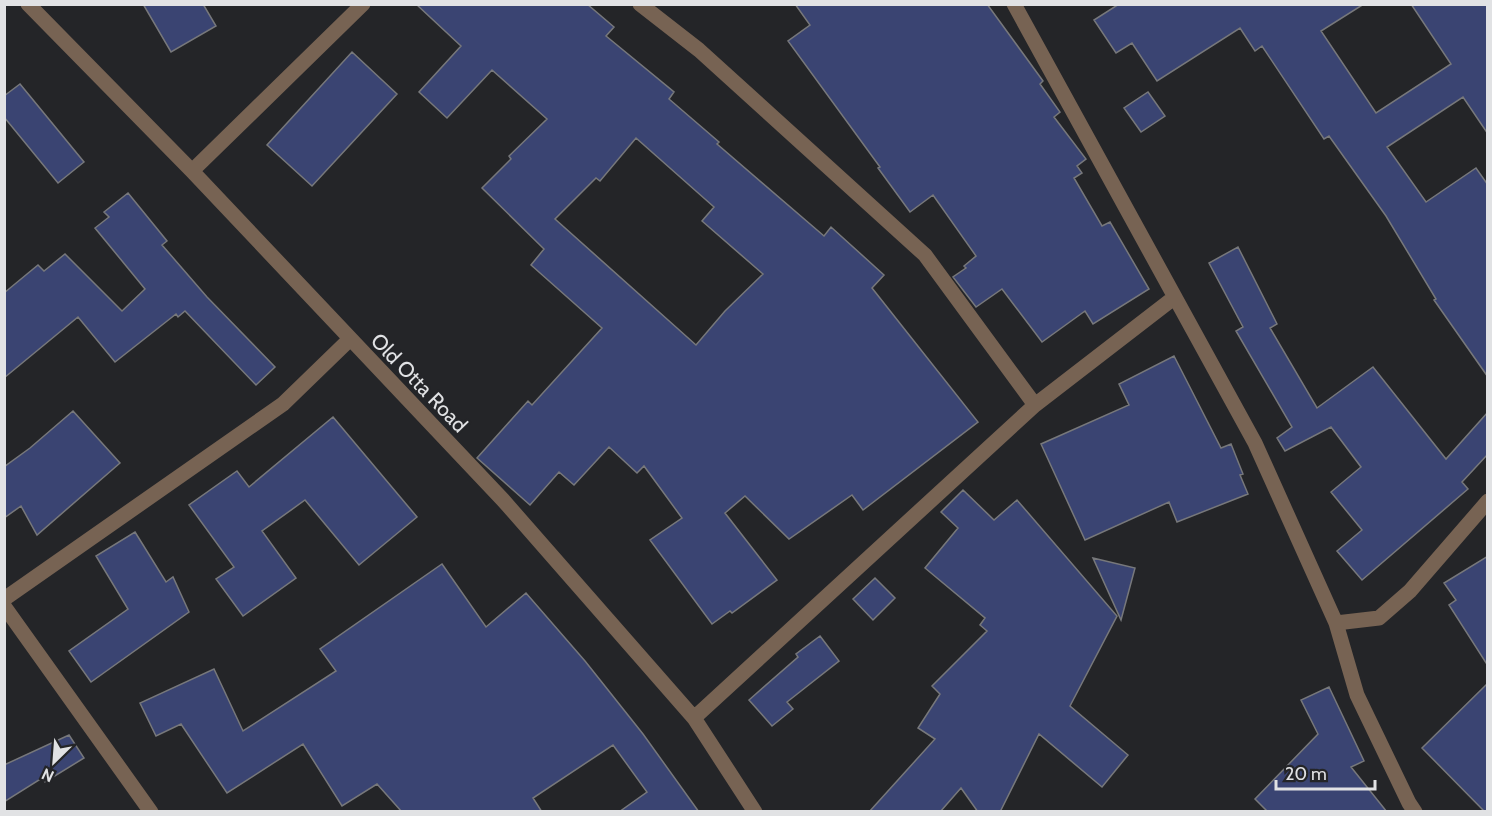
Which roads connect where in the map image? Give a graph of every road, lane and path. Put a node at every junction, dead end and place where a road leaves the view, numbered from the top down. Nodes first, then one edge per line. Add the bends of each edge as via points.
1 (28, 4) edge
2 (363, 4) edge
3 (639, 4) edge
4 (1014, 4) edge
5 (192, 171) junction
6 (1175, 297) junction
7 (349, 340) junction
8 (1035, 405) junction
9 (1488, 501) edge
10 (4, 599) edge
11 (4, 606) edge
12 (1336, 623) junction
13 (694, 718) junction
14 (152, 812) edge
15 (755, 812) edge
16 (1415, 812) edge

1 - 5 street, Old Otta Road
2 - 5 street
3 - 8 street via 699,50 924,255
4 - 6 street
5 - 7 street, Old Otta Road
6 - 8 street
6 - 12 street via 1255,443
7 - 10 street via 283,404
7 - 13 street, Old Otta Road via 502,500
8 - 13 street
9 - 12 street via 1410,591 1379,618
11 - 14 street
12 - 16 street via 1357,695
13 - 15 street, Old Otta Road

